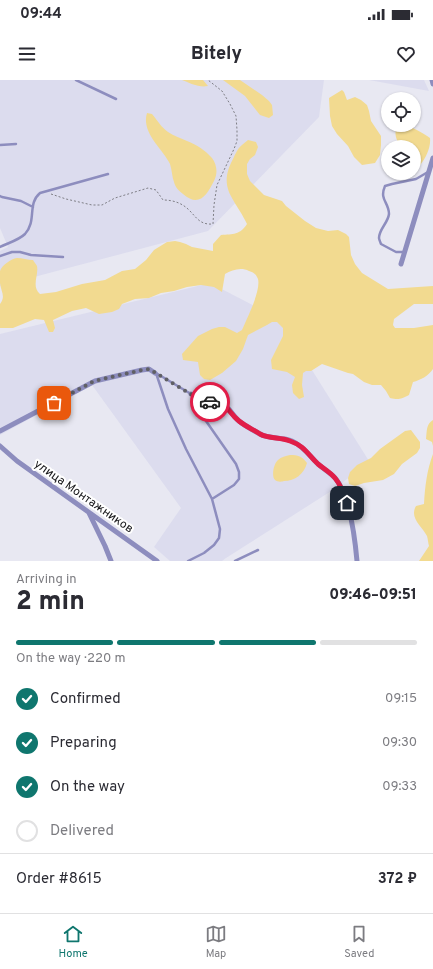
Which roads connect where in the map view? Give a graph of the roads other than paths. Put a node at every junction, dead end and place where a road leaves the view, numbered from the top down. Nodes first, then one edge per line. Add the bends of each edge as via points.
1 (76, 80) edge
2 (432, 80) edge
3 (433, 84) edge
4 (116, 99) dead end
5 (0, 144) edge
6 (16, 144) dead end
7 (433, 158) edge
8 (428, 172) junction
9 (108, 174) dead end
10 (0, 196) edge
11 (32, 207) junction
12 (0, 247) edge
13 (405, 252) junction
14 (0, 256) edge
15 (63, 257) dead end
16 (401, 264) dead end
17 (155, 373) junction
18 (191, 394) junction
19 (0, 431) edge
20 (0, 446) edge
21 (212, 500) junction
22 (89, 512) junction
23 (258, 550) dead end
24 (111, 561) edge
25 (158, 561) edge
26 (188, 561) edge
27 (237, 561) edge
28 (357, 561) edge

1 - 4 lane
2 - 3 street
5 - 6 lane
7 - 8 street
8 - 13 street
8 - 13 lane via 416,179 385,186 383,191 389,211 379,238 382,244 396,252
9 - 11 lane via 40,193
10 - 11 lane via 21,201
11 - 12 lane via 32,222 26,233
13 - 16 street
14 - 15 lane via 20,252
17 - 18 lane
17 - 19 street via 149,369 94,381
17 - 21 lane via 168,409
18 - 21 lane via 239,472 239,479 234,485
18 - 28 street via 204,402 223,404 239,421 262,435 300,445 335,478 347,503
20 - 22 street, улица Монтажников via 16,461
21 - 26 lane via 220,528 219,538 204,553
22 - 24 street
22 - 25 street, улица Монтажников
23 - 27 lane

